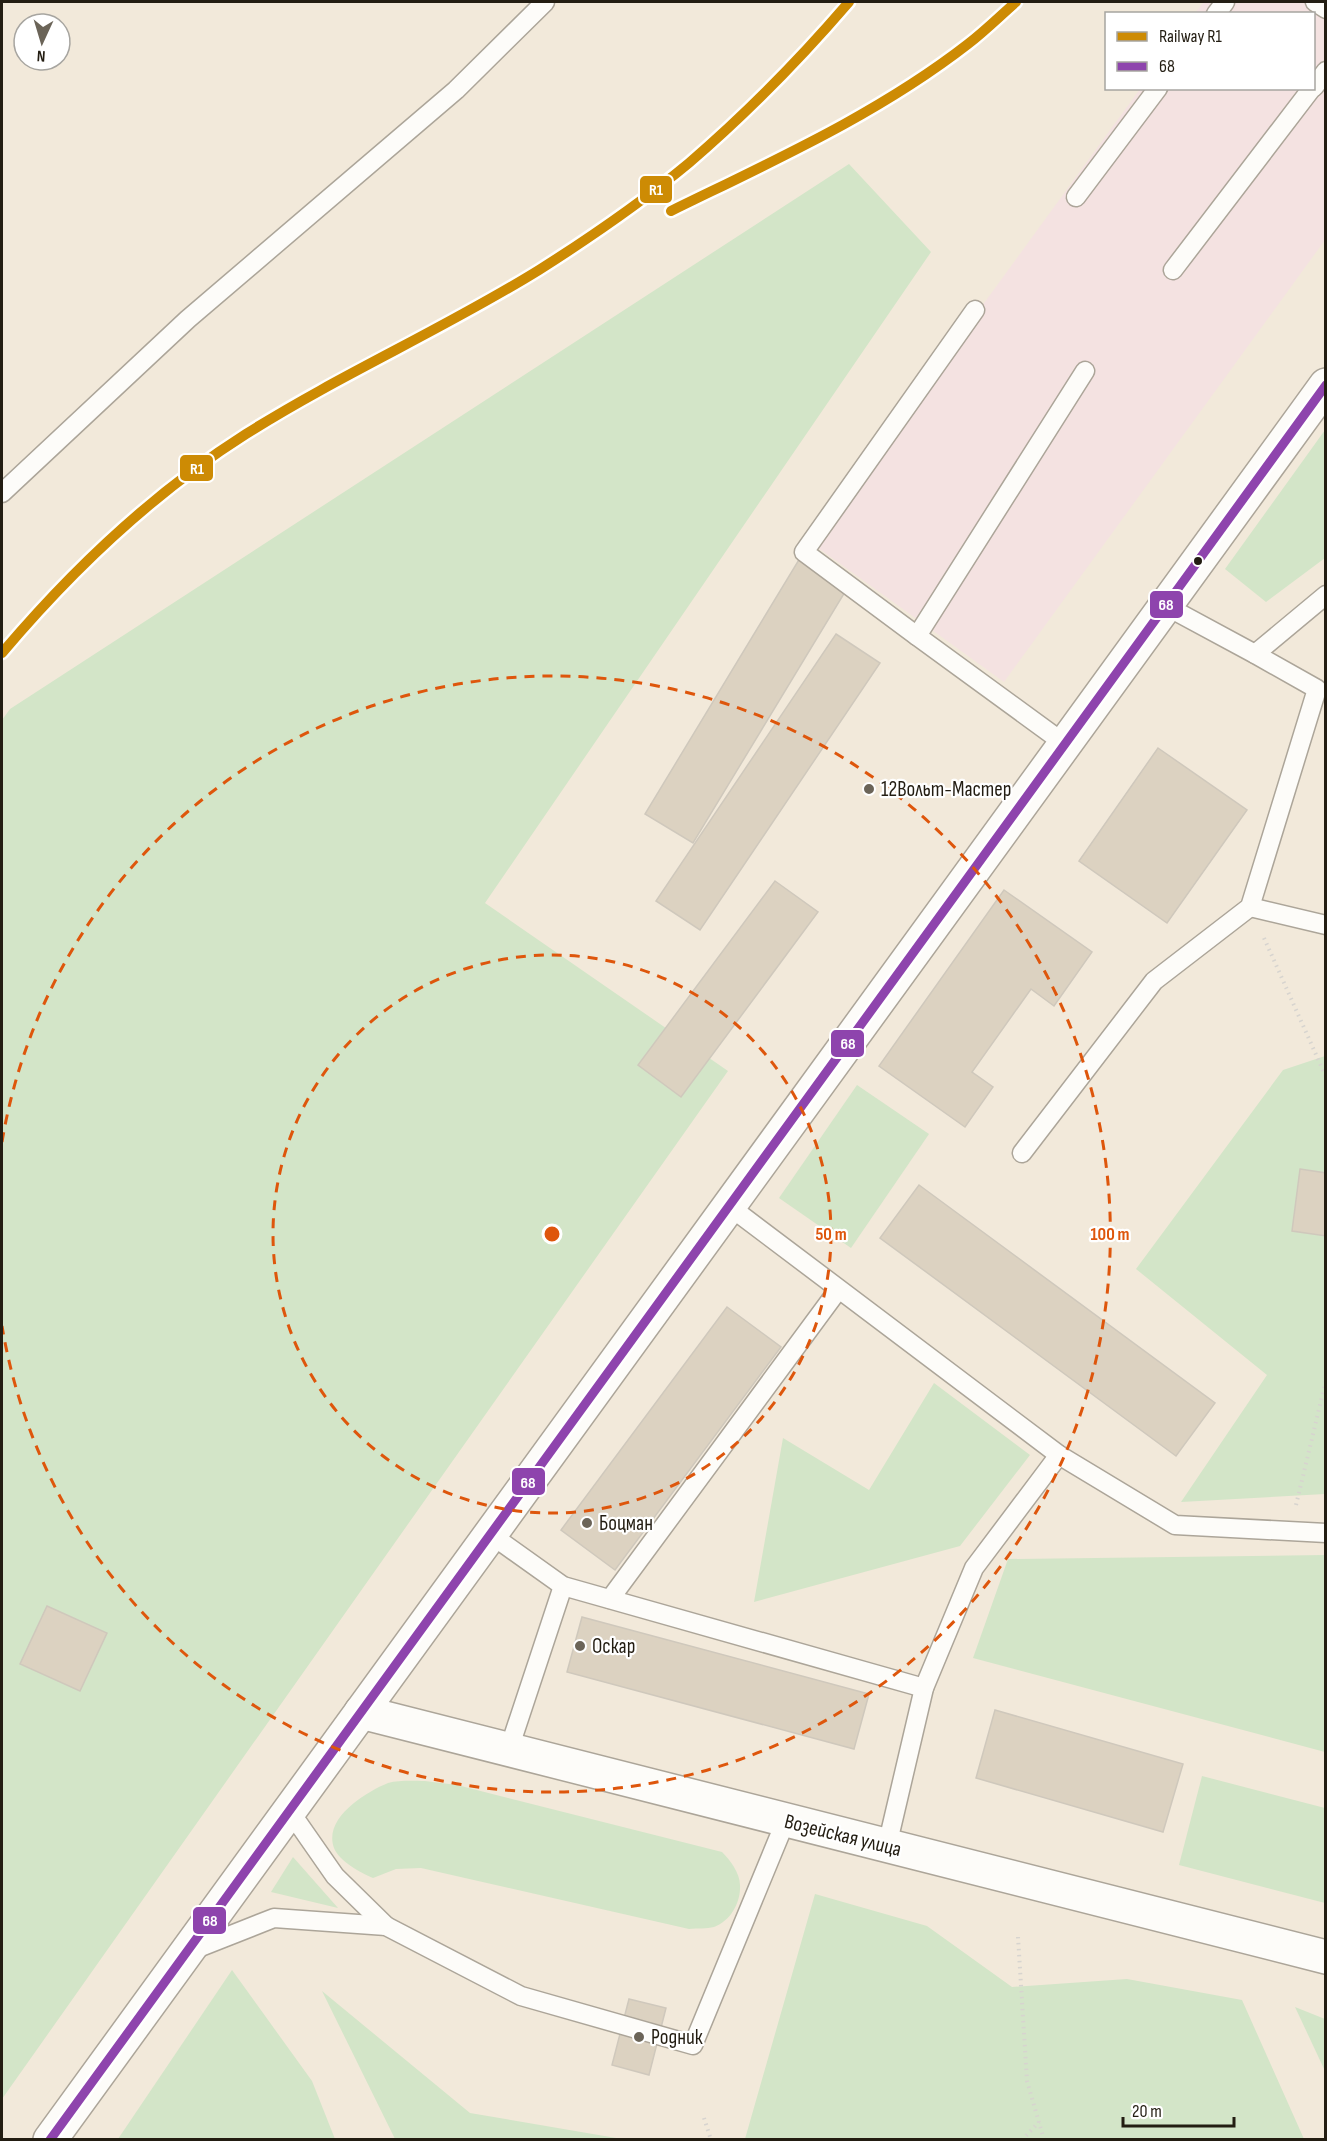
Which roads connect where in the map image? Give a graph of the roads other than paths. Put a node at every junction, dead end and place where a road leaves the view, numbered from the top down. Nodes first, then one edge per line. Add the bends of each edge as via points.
1 (545, 2) edge
2 (1315, 2) edge
3 (1326, 9) edge
4 (1326, 71) edge
5 (1315, 85) edge
6 (1156, 90) edge
7 (1311, 90) edge
8 (1076, 197) dead end
9 (1173, 270) dead end
10 (975, 310) dead end
11 (1085, 371) dead end
12 (1326, 385) edge
13 (2, 493) edge
14 (1326, 595) edge
15 (1166, 606) junction
16 (917, 636) junction
17 (1256, 654) junction
18 (1065, 744) junction
19 (1250, 907) junction
20 (1326, 925) edge
21 (1022, 1153) dead end
22 (729, 1206) junction
23 (838, 1290) junction
24 (1059, 1455) junction
25 (1326, 1533) edge
26 (490, 1534) junction
27 (563, 1586) junction
28 (610, 1599) junction
29 (924, 1688) junction
30 (361, 1712) junction
31 (509, 1749) junction
32 (289, 1810) junction
33 (786, 1820) junction
34 (887, 1846) junction
35 (386, 1926) junction
36 (185, 1953) junction
37 (1326, 1957) edge
38 (50, 2139) edge

1 - 13 lane via 456,90 188,319
2 - 3 lane
4 - 5 lane
6 - 8 lane
7 - 9 lane
10 - 16 lane via 804,552
11 - 16 lane
12 - 15 main road
14 - 17 lane
15 - 17 lane
15 - 18 main road
16 - 18 lane
17 - 19 lane via 1317,689
18 - 22 main road
19 - 20 lane
19 - 21 lane via 1154,981
22 - 23 lane
22 - 26 main road
23 - 24 lane
23 - 28 lane
24 - 25 lane via 1175,1526
24 - 29 lane via 974,1568
26 - 27 lane
26 - 30 main road
27 - 28 lane
27 - 31 lane
28 - 29 lane
29 - 34 lane
30 - 31 main road, Возейская улица
30 - 32 main road
31 - 33 main road, Возейская улица
32 - 35 lane via 335,1876
32 - 36 main road
33 - 34 main road, Возейская улица
33 - 35 lane via 693,2045 521,1996
34 - 37 main road, Возейская улица
35 - 36 lane via 274,1918
36 - 38 main road

